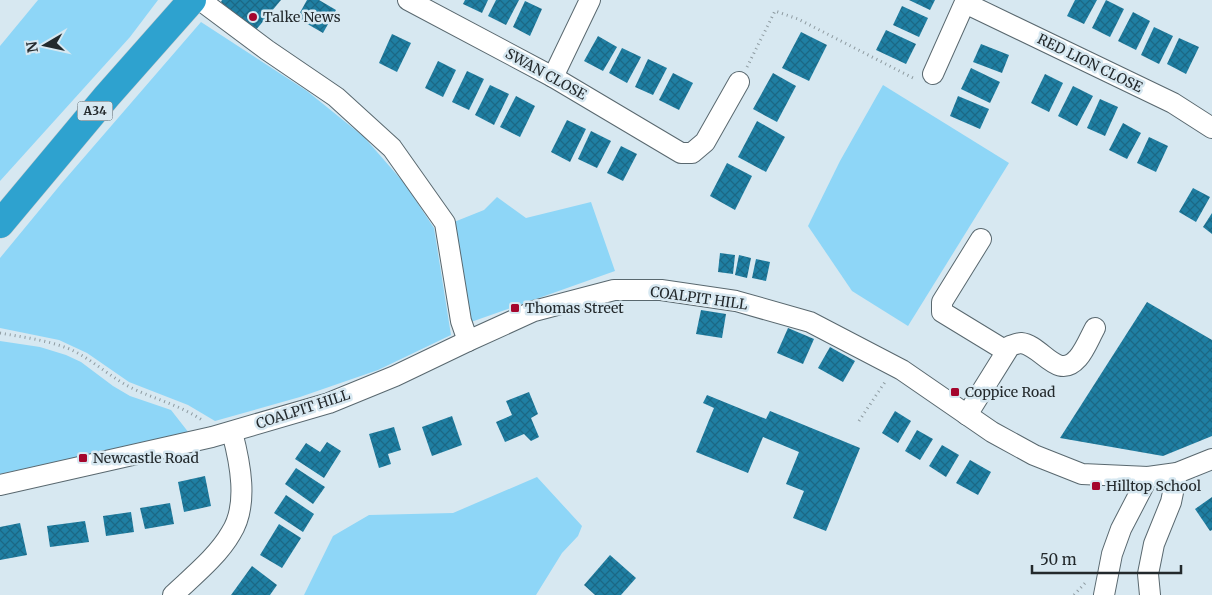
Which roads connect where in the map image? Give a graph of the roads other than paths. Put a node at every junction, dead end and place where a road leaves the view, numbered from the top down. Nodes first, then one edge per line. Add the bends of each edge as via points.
1 (192, 0) edge
2 (200, 0) edge
3 (408, 0) edge
4 (590, 0) edge
5 (965, 2) edge
6 (933, 74) road end
7 (553, 77) junction
8 (739, 82) road end
9 (1212, 128) edge
10 (0, 224) edge
11 (981, 239) dead end
12 (1096, 328) dead end
13 (468, 340) junction
14 (1006, 351) junction
15 (967, 415) junction
16 (232, 432) junction
17 (1212, 459) edge
18 (1177, 473) junction
19 (1148, 477) junction
20 (0, 485) edge
21 (173, 595) edge
22 (1104, 595) edge
23 (1150, 595) edge

1 - 10 highway, A34
2 - 13 street via 336,97 392,148 445,223 461,321
3 - 7 street, SWAN CLOSE
4 - 7 street
5 - 6 street, RED LION CLOSE
5 - 9 street, RED LION CLOSE via 1173,103
7 - 8 street, SWAN CLOSE via 681,153 692,153 705,142
11 - 14 street via 942,302 942,312
12 - 14 street via 1078,358 1067,366 1057,366 1033,347 1020,343
13 - 15 street, COALPIT HILL via 534,311 614,290 661,290 736,300 810,322 895,366
13 - 16 street, COALPIT HILL via 329,404
14 - 15 street
15 - 19 street, COALPIT HILL via 1034,455 1082,474
16 - 20 street, COALPIT HILL
16 - 21 street via 241,468 240,510 232,533
17 - 18 street, COALPIT HILL
18 - 19 street, COALPIT HILL
18 - 23 street via 1171,502 1154,544 1148,574
19 - 22 street via 1121,529

